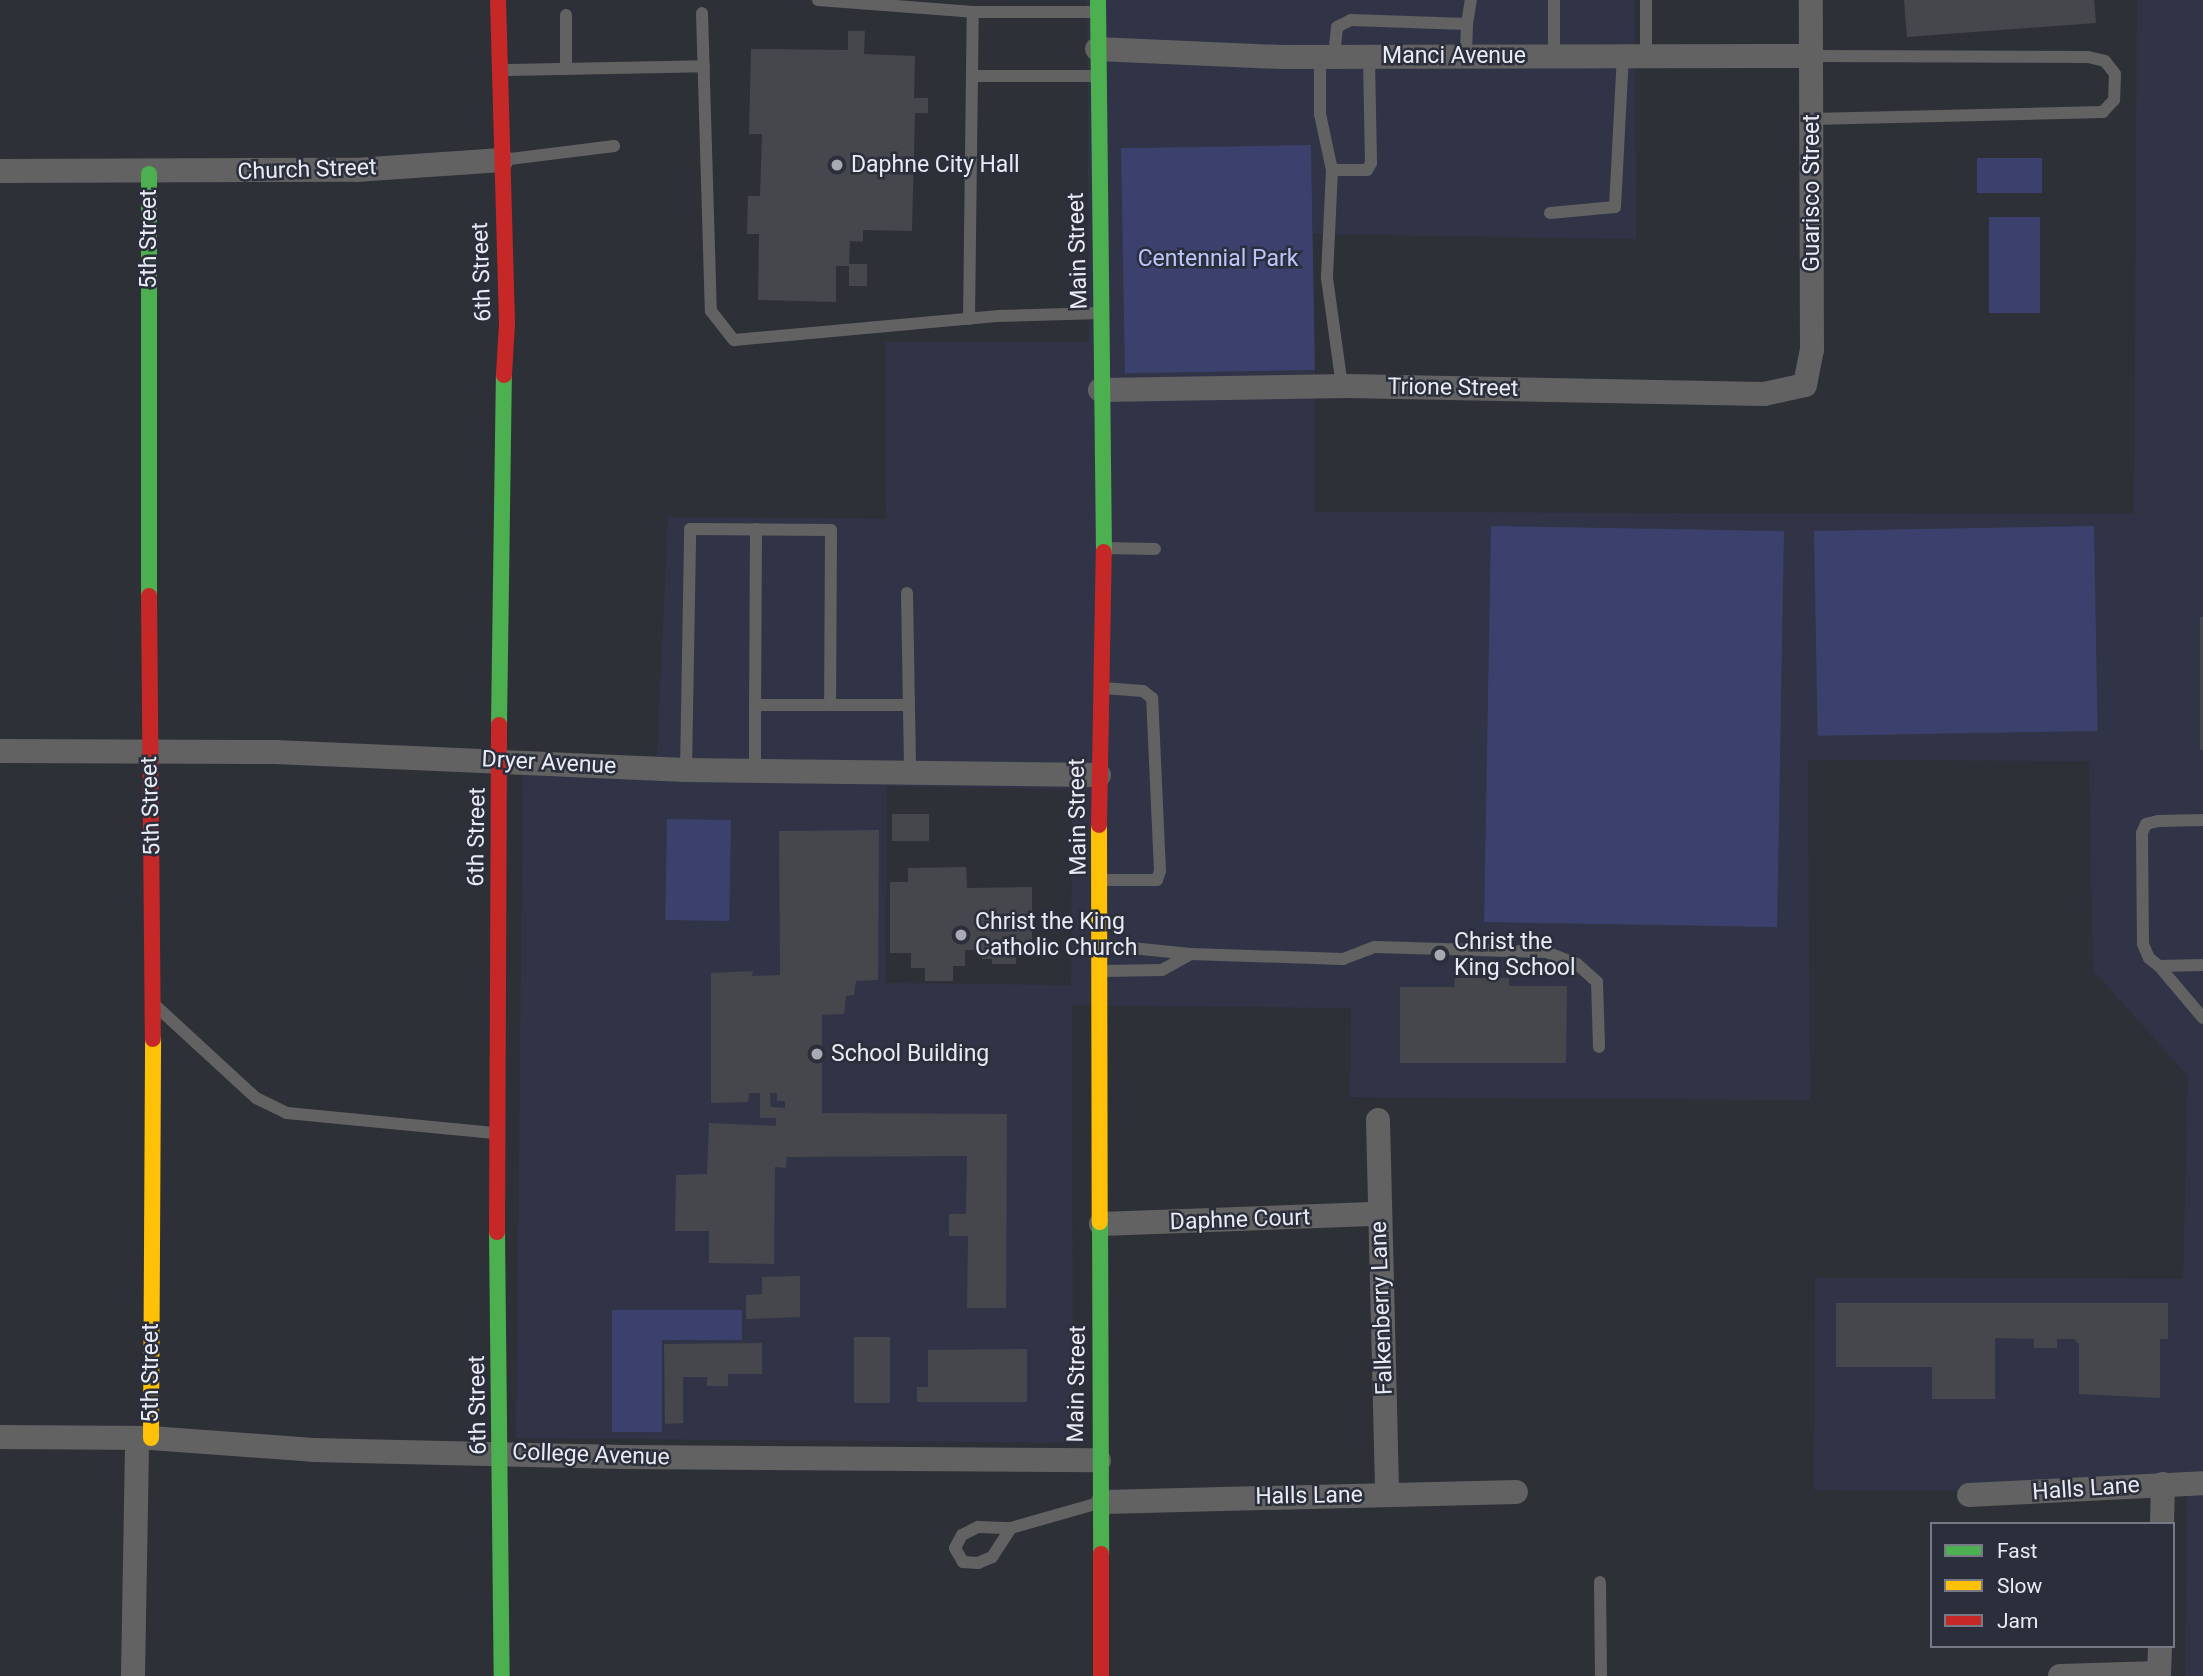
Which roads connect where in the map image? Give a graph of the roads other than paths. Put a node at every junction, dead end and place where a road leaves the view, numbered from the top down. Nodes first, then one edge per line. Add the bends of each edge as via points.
1 (498, 0) edge
2 (818, 0) edge
3 (1471, 0) edge
4 (1554, 0) edge
5 (1646, 0) edge
6 (1811, 0) edge
7 (872, 2) edge
8 (953, 5) edge
9 (1098, 6) edge
10 (973, 12) junction
11 (702, 13) dead end
12 (566, 15) dead end
13 (1467, 24) junction
14 (1097, 49) junction
15 (1466, 55) junction
16 (1327, 56) junction
17 (1369, 56) junction
18 (1554, 56) junction
19 (1634, 56) junction
20 (1810, 56) junction
21 (704, 66) junction
22 (566, 69) junction
23 (502, 70) junction
24 (973, 76) junction
25 (1097, 76) junction
26 (1812, 119) junction
27 (614, 146) dead end
28 (502, 160) junction
29 (1332, 170) junction
30 (0, 171) edge
31 (149, 174) junction
32 (1550, 213) dead end
33 (1103, 313) junction
34 (969, 319) junction
35 (1805, 385) joint
36 (1342, 386) junction
37 (1100, 390) junction
38 (756, 529) junction
39 (1103, 548) junction
40 (1155, 549) dead end
41 (907, 593) dead end
42 (1102, 688) junction
43 (755, 705) junction
44 (830, 705) junction
45 (906, 705) junction
46 (0, 751) edge
47 (149, 755) junction
48 (502, 760) junction
49 (686, 770) junction
50 (755, 771) junction
51 (910, 773) junction
52 (1099, 775) junction
53 (2203, 820) edge
54 (1101, 880) junction
55 (1101, 945) junction
56 (1191, 954) junction
57 (2203, 965) edge
58 (2159, 966) junction
59 (1101, 971) junction
60 (154, 1005) junction
61 (2203, 1017) edge
62 (1599, 1047) dead end
63 (1378, 1120) dead end
64 (498, 1133) junction
65 (1379, 1214) junction
66 (1101, 1224) junction
67 (0, 1437) edge
68 (144, 1438) junction
69 (501, 1452) junction
70 (1099, 1460) junction
71 (2203, 1483) edge
72 (2162, 1484) junction
73 (1516, 1492) dead end
74 (1387, 1495) junction
75 (1969, 1495) dead end
76 (1103, 1502) junction
77 (2162, 1522) edge
78 (1011, 1528) dead end
79 (1600, 1582) dead end
80 (2160, 1648) edge
81 (2159, 1675) edge
82 (133, 1676) edge
83 (502, 1676) edge
84 (1101, 1676) edge
85 (1601, 1676) edge
86 (2060, 1676) edge

1 - 23 street, 6th Street
2 - 7 lane
3 - 13 lane
4 - 18 lane
5 - 19 lane
6 - 20 street, Guarisco Street
7 - 8 lane
8 - 10 lane
9 - 10 lane
9 - 14 street, Main Street
10 - 24 lane
11 - 21 lane
12 - 22 lane
13 - 15 lane
13 - 16 lane via 1341,22
14 - 16 street, Manci Avenue
14 - 25 street, Main Street
15 - 17 street, Manci Avenue
15 - 18 street, Manci Avenue
16 - 17 street, Manci Avenue
16 - 29 lane via 1320,114
17 - 29 lane via 1371,163 1367,170
18 - 19 street, Manci Avenue
19 - 20 street, Manci Avenue
19 - 32 lane via 1615,207
20 - 26 street, Guarisco Street
20 - 26 lane via 2088,57 2105,61 2115,74 2114,100 2103,112
21 - 22 lane
21 - 34 lane via 711,312 734,340
22 - 23 lane
23 - 28 street, 6th Street
24 - 25 lane
24 - 34 lane
25 - 33 street, Main Street
26 - 35 street, Guarisco Street via 1812,350
27 - 28 lane, Church Street
28 - 31 street, Church Street via 356,170
28 - 48 street, 6th Street via 507,324 501,436
29 - 36 lane via 1327,278
30 - 31 street, Church Street
31 - 47 street, 5th Street
33 - 34 lane
33 - 37 street, Main Street
35 - 36 street, Trione Street via 1764,394
36 - 37 street, Trione Street
37 - 39 street, Main Street
38 - 43 lane
38 - 44 lane via 831,530
38 - 49 lane via 690,529
39 - 40 lane
39 - 42 street, Main Street
41 - 45 lane
42 - 52 street, Main Street
42 - 54 lane via 1143,691 1152,698 1160,872 1157,880
43 - 44 lane
43 - 50 lane
44 - 45 lane
45 - 51 lane
46 - 47 street, Dryer Avenue
47 - 48 street, Dryer Avenue via 275,752
47 - 60 street, 5th Street
48 - 49 street, Dryer Avenue
48 - 64 street, 6th Street
49 - 50 street, Dryer Avenue
50 - 51 street, Dryer Avenue
51 - 52 street, Dryer Avenue
52 - 54 street, Main Street
53 - 58 lane via 2158,821 2146,824 2142,833 2143,944
54 - 55 street, Main Street
55 - 56 lane
55 - 59 street, Main Street
56 - 59 lane via 1162,970
56 - 62 lane via 1343,959 1375,947 1546,953 1577,964 1597,982
57 - 58 lane
58 - 61 lane
59 - 66 street, Main Street
60 - 64 lane via 256,1098 287,1113 416,1129
60 - 68 street, 5th Street
63 - 65 street, Falkenberry Lane
64 - 69 street, 6th Street
65 - 66 street, Daphne Court
65 - 74 street, Falkenberry Lane
66 - 70 street, Main Street
67 - 68 street, College Avenue
68 - 69 street, College Avenue via 301,1449
68 - 82 street, 5th Street
69 - 70 street, College Avenue
69 - 83 street, 6th Street
70 - 76 street, Main Street
71 - 72 street, Halls Lane
72 - 75 street, Halls Lane
72 - 77 street
73 - 74 street, Halls Lane
74 - 76 street, Halls Lane
76 - 78 lane
76 - 84 street, Main Street
79 - 85 lane
80 - 81 street
81 - 86 street

